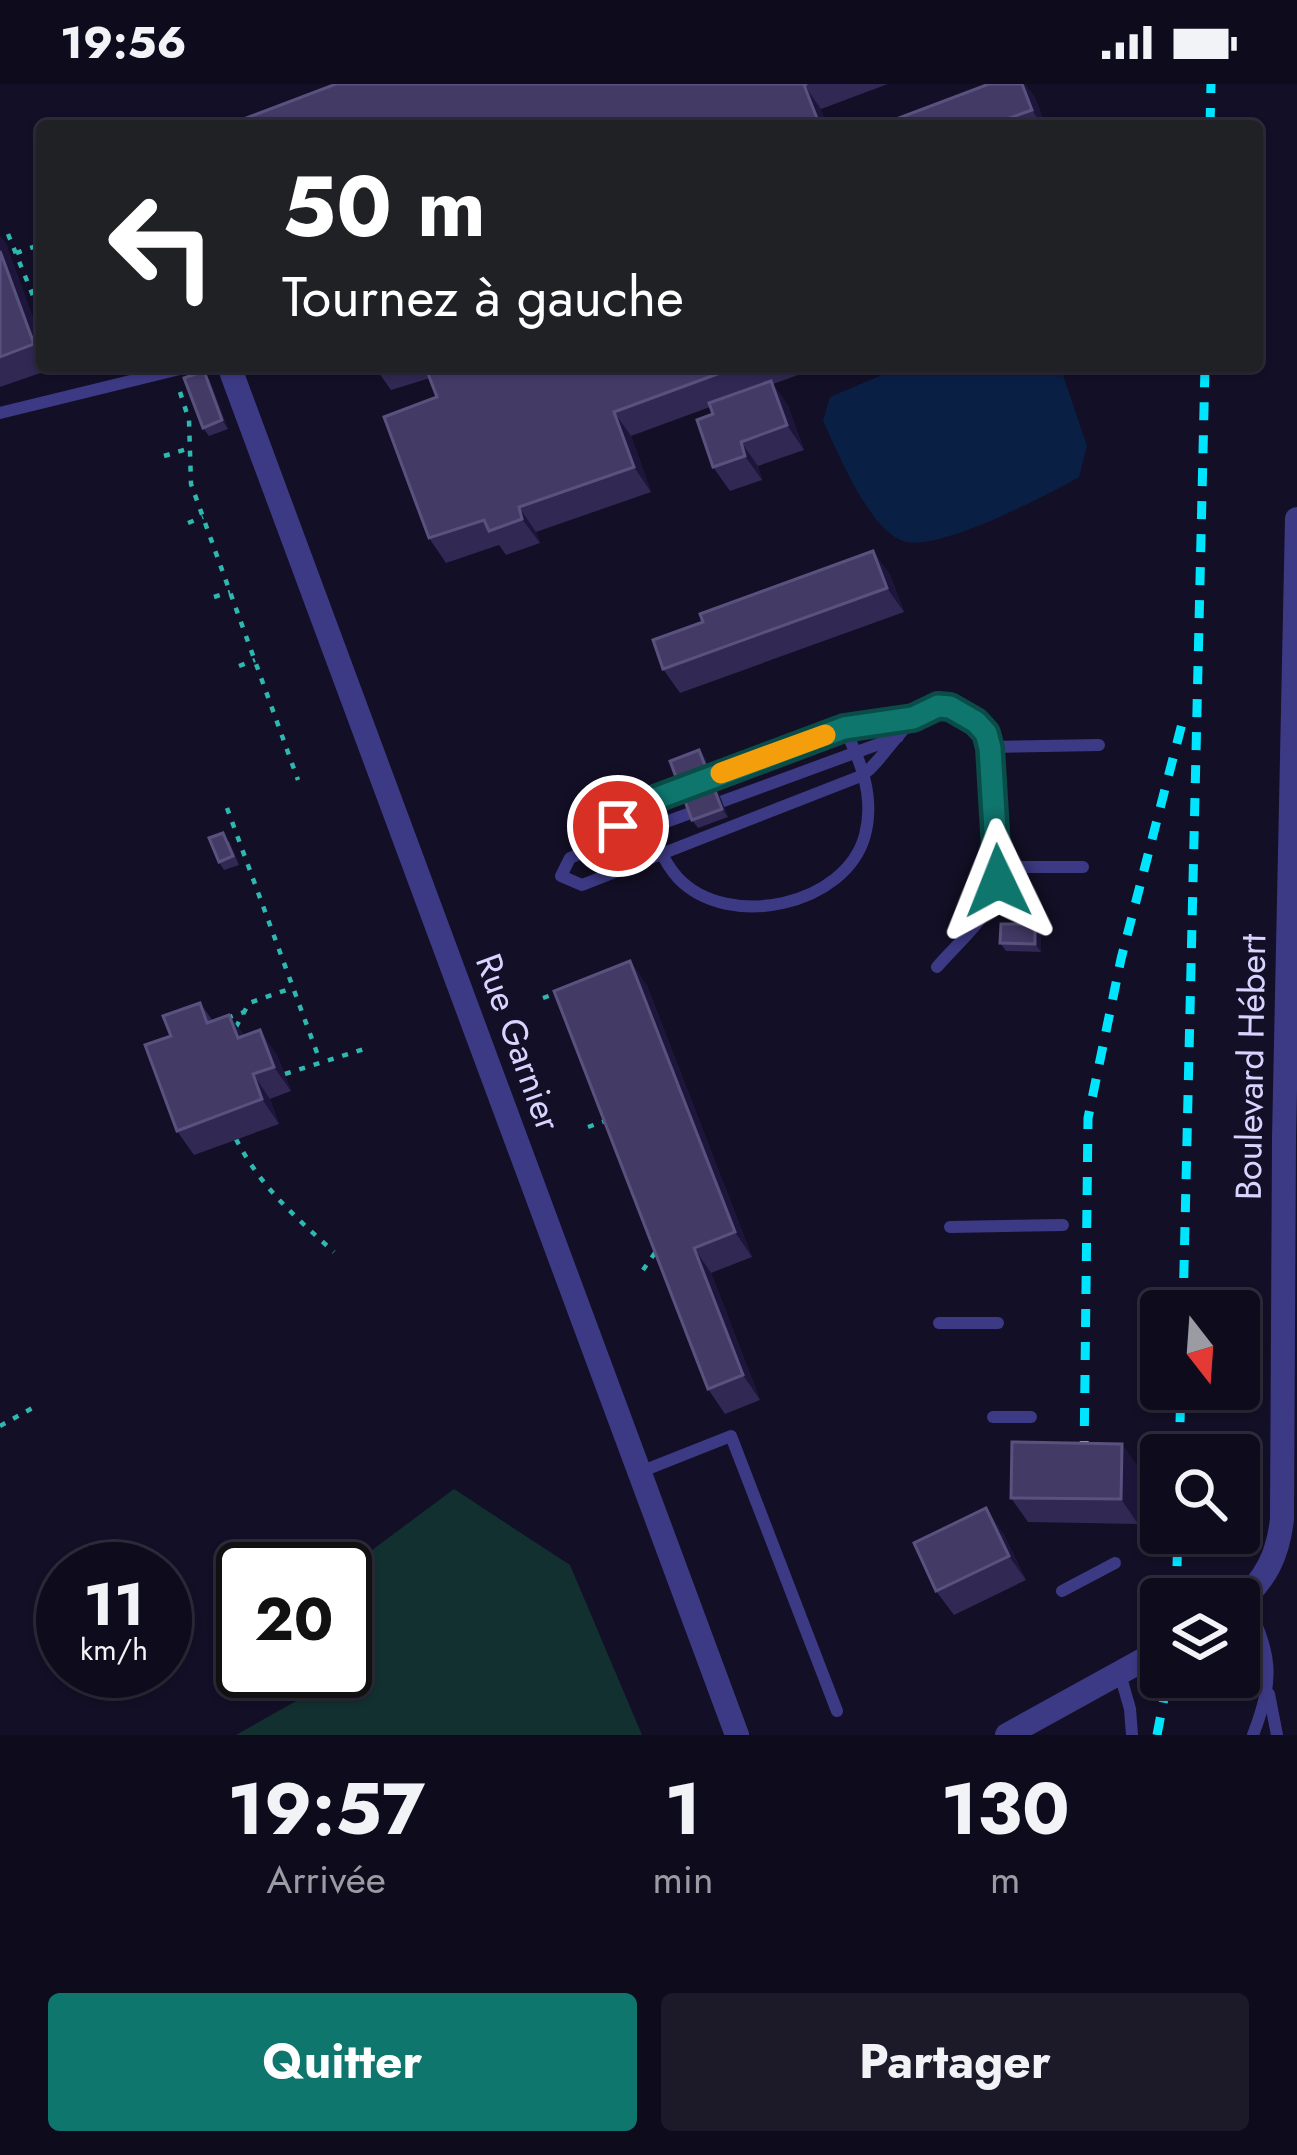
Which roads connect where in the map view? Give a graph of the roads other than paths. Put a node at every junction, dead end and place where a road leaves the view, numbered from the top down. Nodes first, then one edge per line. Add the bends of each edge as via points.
1 (164, 372) edge
2 (232, 372) edge
3 (0, 412) edge
4 (1297, 519) edge
5 (913, 718) junction
6 (844, 728) junction
7 (898, 737) junction
8 (1100, 746) dead end
9 (990, 748) junction
10 (856, 752) junction
11 (864, 774) junction
12 (644, 803) junction
13 (651, 828) junction
14 (592, 849) junction
15 (661, 854) junction
16 (997, 867) junction
17 (1083, 867) dead end
18 (937, 968) dead end
19 (1063, 1225) dead end
20 (950, 1227) dead end
21 (939, 1323) dead end
22 (998, 1323) dead end
23 (1031, 1417) dead end
24 (993, 1418) dead end
25 (639, 1472) junction
26 (1115, 1563) dead end
27 (1260, 1578) edge
28 (1062, 1591) dead end
29 (1260, 1634) edge
30 (1140, 1662) edge
31 (1119, 1673) junction
32 (1269, 1693) junction
33 (837, 1711) dead end
34 (737, 1735) edge
35 (1007, 1735) edge
36 (1132, 1735) edge
37 (1253, 1735) edge
38 (1277, 1735) edge

1 - 3 lane
2 - 25 street, Rue Garnier
4 - 27 street, Boulevard Hébert via 1282,1519 1273,1561
5 - 6 lane
5 - 7 lane
5 - 9 lane via 950,707 976,722
6 - 10 lane
6 - 12 lane
7 - 10 lane
7 - 11 lane
8 - 9 lane
9 - 16 lane
10 - 11 lane
10 - 13 lane
11 - 15 lane
11 - 15 lane via 865,838 843,872 806,896 767,905 711,899 677,877
12 - 13 lane
12 - 14 lane
13 - 14 lane
13 - 15 lane
14 - 15 lane via 569,858 561,876 582,885
16 - 17 lane
16 - 18 lane via 996,895
19 - 20 lane
21 - 22 lane
23 - 24 lane
25 - 33 lane via 731,1436
25 - 34 street, Rue Garnier
26 - 28 lane
29 - 32 lane
30 - 31 street
31 - 35 street
31 - 36 lane
32 - 37 lane
32 - 38 lane

